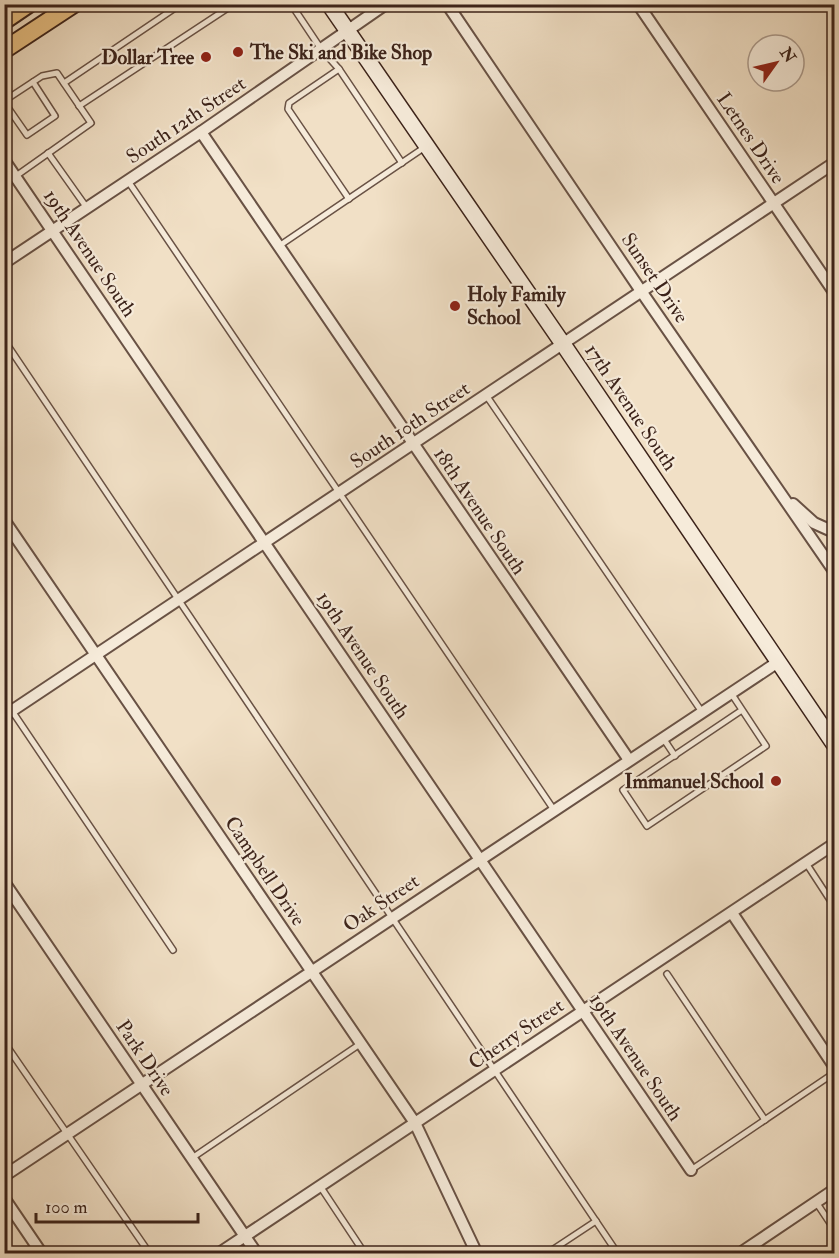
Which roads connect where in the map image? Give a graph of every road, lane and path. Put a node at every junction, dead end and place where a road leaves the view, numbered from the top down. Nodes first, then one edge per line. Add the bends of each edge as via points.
1 (29, 4) edge
2 (74, 4) edge
3 (181, 4) edge
4 (234, 4) edge
5 (291, 4) edge
6 (329, 4) edge
7 (386, 4) edge
8 (447, 4) edge
9 (638, 4) edge
10 (4, 21) edge
11 (348, 31) junction
12 (321, 49) junction
13 (4, 50) edge
14 (339, 69) junction
15 (33, 82) junction
16 (64, 83) junction
17 (4, 101) edge
18 (47, 104) junction
19 (79, 106) junction
20 (40, 108) dead end
21 (27, 118) dead end
22 (19, 124) junction
23 (201, 132) junction
24 (427, 146) junction
25 (48, 153) junction
26 (4, 160) edge
27 (402, 163) junction
28 (834, 163) edge
29 (16, 176) junction
30 (128, 181) junction
31 (350, 199) junction
32 (774, 204) junction
33 (87, 208) junction
34 (53, 230) junction
35 (279, 247) junction
36 (4, 263) edge
37 (641, 291) junction
38 (834, 292) edge
39 (4, 340) edge
40 (563, 344) junction
41 (486, 395) junction
42 (413, 444) junction
43 (339, 493) junction
44 (781, 493) junction
45 (4, 520) edge
46 (834, 532) edge
47 (265, 543) junction
48 (834, 571) edge
49 (180, 600) junction
50 (97, 656) junction
51 (778, 662) junction
52 (731, 693) junction
53 (4, 699) edge
54 (742, 710) junction
55 (702, 712) junction
56 (9, 713) edge
57 (663, 738) junction
58 (834, 744) edge
59 (675, 756) junction
60 (629, 760) junction
61 (554, 810) junction
62 (834, 844) edge
63 (480, 860) junction
64 (806, 863) junction
65 (4, 882) edge
66 (834, 906) edge
67 (732, 913) junction
68 (393, 917) junction
69 (173, 950) dead end
70 (311, 971) junction
71 (667, 974) dead end
72 (583, 1011) junction
73 (4, 1042) edge
74 (360, 1044) junction
75 (834, 1066) edge
76 (495, 1070) junction
77 (834, 1072) edge
78 (142, 1085) junction
79 (765, 1120) junction
80 (415, 1123) junction
81 (67, 1135) junction
82 (192, 1158) junction
83 (692, 1170) joint
84 (4, 1176) edge
85 (320, 1186) junction
86 (834, 1190) edge
87 (4, 1198) edge
88 (816, 1202) junction
89 (596, 1221) junction
90 (834, 1229) edge
91 (245, 1236) junction
92 (42, 1254) edge
93 (150, 1254) edge
94 (218, 1254) edge
95 (257, 1254) edge
96 (365, 1254) edge
97 (477, 1254) edge
98 (546, 1254) edge
99 (618, 1254) edge
100 (739, 1254) edge

1 - 10 main road
2 - 13 main road
3 - 16 lane
4 - 19 lane
5 - 12 lane
6 - 11 street, 17th Avenue South
7 - 11 street, South 12th Street
8 - 37 street, Sunset Drive
9 - 32 street, Letnes Drive
11 - 12 street, South 12th Street
11 - 24 street, 17th Avenue South
12 - 14 lane
12 - 23 street, South 12th Street
14 - 27 lane
14 - 31 lane via 289,103 288,109
15 - 16 lane via 57,73
15 - 17 lane
15 - 18 lane
16 - 19 lane
17 - 22 lane
18 - 20 lane
18 - 22 lane via 55,116 27,135
19 - 25 lane via 91,123
21 - 22 lane
23 - 30 street, South 12th Street
23 - 35 street, 18th Avenue South
24 - 27 lane
24 - 40 street, 17th Avenue South
25 - 29 lane
25 - 33 lane
26 - 29 street, 19th Avenue South
27 - 31 lane
28 - 32 street, South 10th Street
29 - 34 street, 19th Avenue South
30 - 33 street, South 12th Street
30 - 43 lane
31 - 35 lane
32 - 37 street, South 10th Street
32 - 38 street, Letnes Drive
33 - 34 street, South 12th Street
34 - 36 street, South 12th Street
34 - 47 street, 19th Avenue South
35 - 42 street, 18th Avenue South
37 - 40 street, South 10th Street
37 - 44 street, Sunset Drive
39 - 49 lane
40 - 41 street, South 10th Street
40 - 51 street, 17th Avenue South
41 - 42 street, South 10th Street
41 - 55 lane
42 - 43 street, South 10th Street
42 - 60 street, 18th Avenue South
43 - 47 street, South 10th Street
43 - 61 lane
44 - 46 street via 814,523
44 - 48 street, Sunset Drive
45 - 50 street, Campbell Drive
47 - 49 street, South 10th Street
47 - 63 street, 19th Avenue South
49 - 50 street, South 10th Street
49 - 68 lane
50 - 56 street, South 10th Street
50 - 70 street, Campbell Drive
51 - 52 street, Oak Street
51 - 58 street, 17th Avenue South
52 - 54 lane
52 - 55 street, Oak Street
53 - 56 lane
54 - 59 lane
54 - 59 lane via 766,746 647,826 623,790
55 - 57 street, Oak Street
56 - 69 lane
57 - 59 lane
57 - 60 street, Oak Street
60 - 61 street, Oak Street
61 - 63 street, Oak Street
62 - 64 street, Cherry Street
63 - 68 street, Oak Street
63 - 72 street, 19th Avenue South
64 - 66 lane
64 - 67 street, Cherry Street
65 - 78 street, Park Drive
67 - 72 street, Cherry Street
67 - 75 street
68 - 70 street, Oak Street
68 - 76 lane
70 - 74 street, Campbell Drive
70 - 78 street, Oak Street
71 - 79 lane
72 - 76 street, Cherry Street
72 - 83 street, 19th Avenue South
73 - 81 lane
74 - 80 street, Campbell Drive
74 - 82 lane
76 - 80 street, Cherry Street
76 - 89 lane
77 - 79 lane
78 - 81 street, Oak Street
78 - 82 street, Park Drive
79 - 83 lane
80 - 85 street, Cherry Street
80 - 97 street, Campbell Drive
81 - 84 street, Oak Street
81 - 93 lane
82 - 91 street, Park Drive
85 - 91 street, Cherry Street
85 - 96 lane
86 - 88 street
87 - 92 street
88 - 90 lane
88 - 100 street
89 - 98 lane
89 - 99 lane
91 - 94 street, Cherry Street
91 - 95 street, Park Drive

